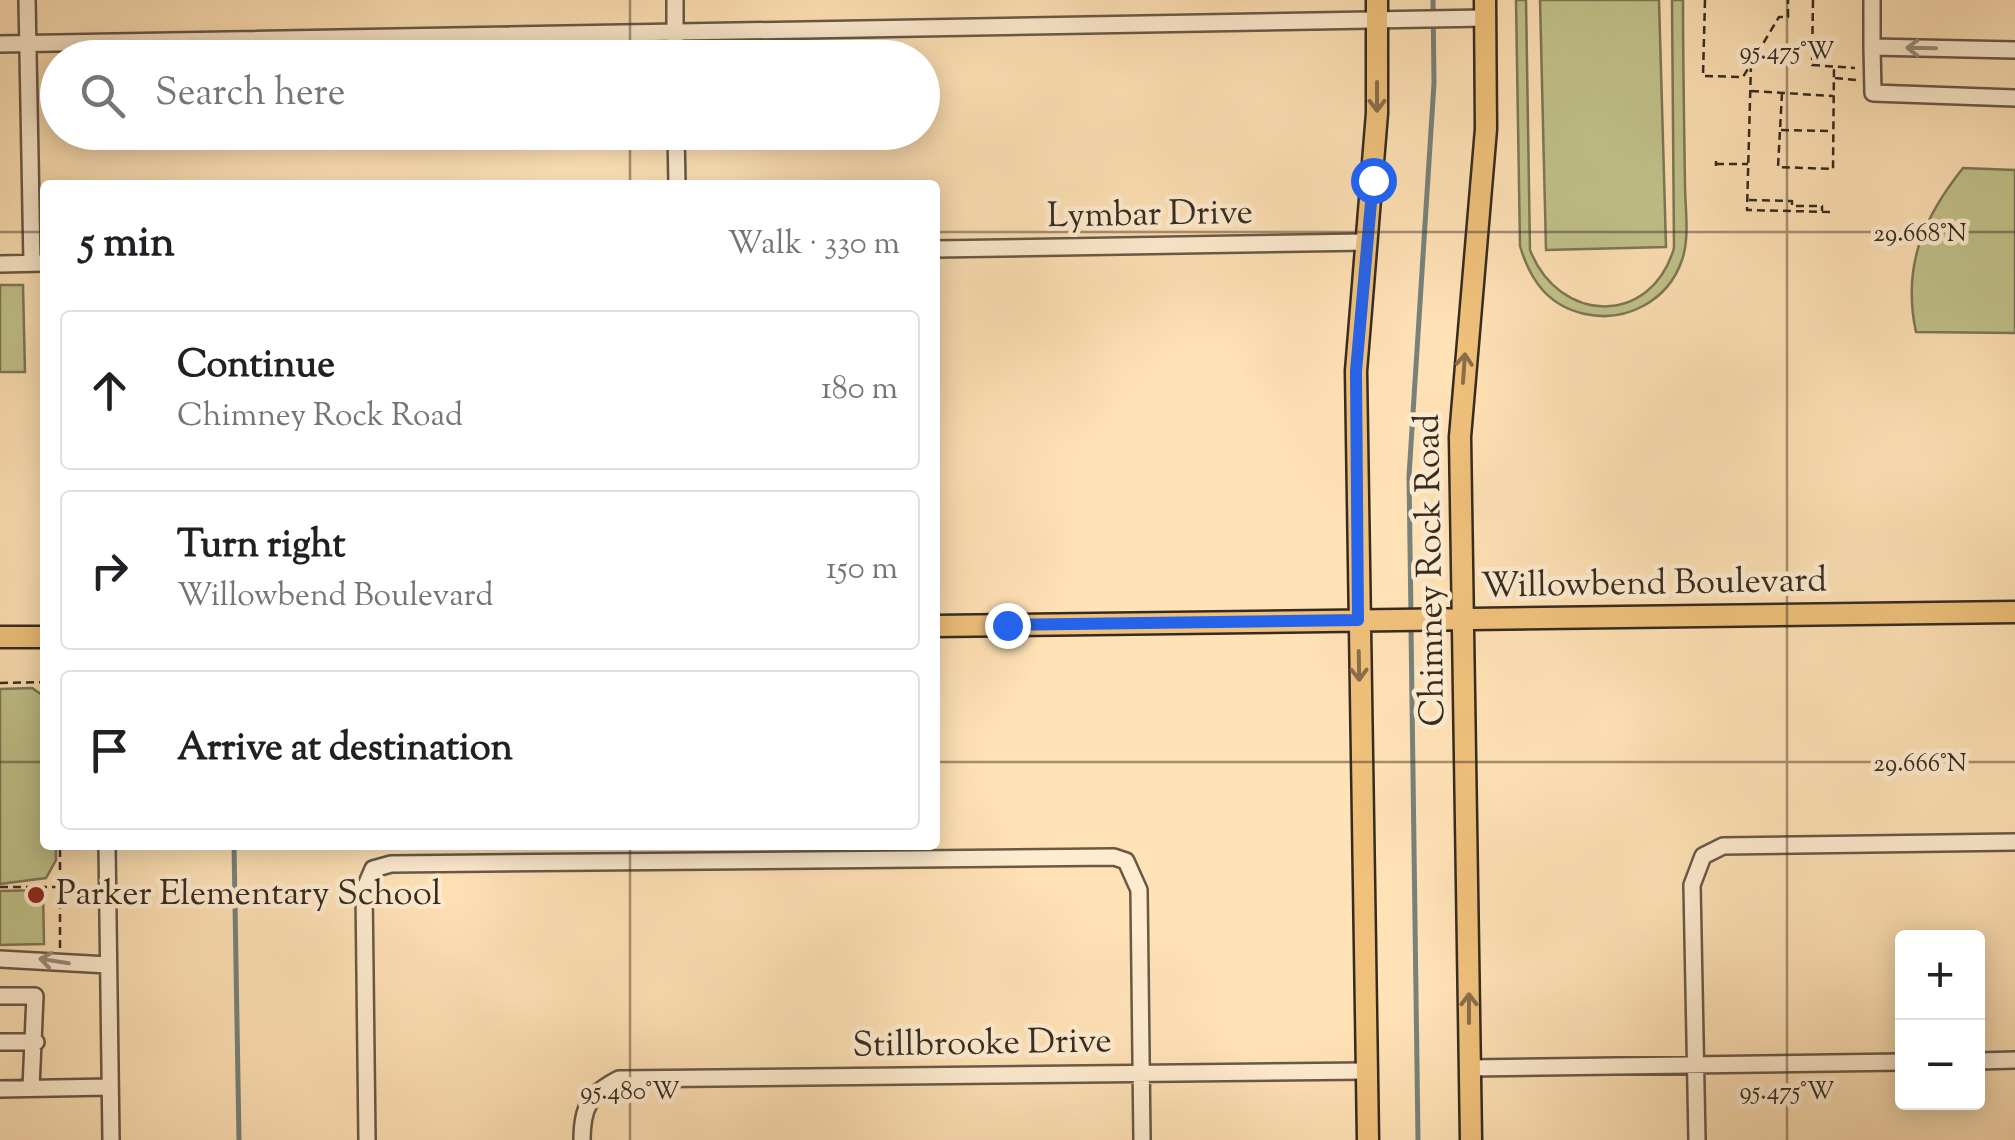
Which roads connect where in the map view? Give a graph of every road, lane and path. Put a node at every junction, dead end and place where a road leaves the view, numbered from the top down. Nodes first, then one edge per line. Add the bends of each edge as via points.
1 (26, 0) edge
2 (674, 0) edge
3 (1705, 0) edge
4 (1788, 0) edge
5 (1814, 0) edge
6 (1872, 0) edge
7 (1485, 9) edge
8 (1378, 11) edge
9 (675, 33) junction
10 (263, 40) edge
11 (675, 40) edge
12 (0, 44) edge
13 (28, 44) junction
14 (40, 44) edge
15 (1872, 47) junction
16 (2015, 50) edge
17 (1751, 64) junction
18 (1834, 66) junction
19 (1834, 78) junction
20 (1873, 81) junction
21 (1750, 91) junction
22 (1782, 93) junction
23 (1833, 96) junction
24 (2015, 98) edge
25 (1781, 130) junction
26 (1833, 131) junction
27 (676, 150) edge
28 (1716, 164) dead end
29 (1748, 164) junction
30 (677, 180) edge
31 (1748, 200) junction
32 (1822, 212) junction
33 (1831, 212) dead end
34 (1367, 242) junction
35 (940, 249) edge
36 (39, 263) edge
37 (0, 264) edge
38 (2015, 612) edge
39 (1358, 620) junction
40 (1462, 620) junction
41 (940, 626) edge
42 (0, 637) edge
43 (40, 637) edge
44 (40, 682) edge
45 (0, 683) edge
46 (2015, 842) edge
47 (60, 850) edge
48 (107, 850) edge
49 (580, 854) edge
50 (60, 886) junction
51 (0, 887) edge
52 (0, 958) edge
53 (60, 961) junction
54 (108, 965) junction
55 (0, 996) edge
56 (0, 1042) edge
57 (36, 1042) junction
58 (2015, 1060) edge
59 (1985, 1061) edge
60 (1895, 1062) edge
61 (1695, 1066) junction
62 (1470, 1068) junction
63 (1368, 1071) junction
64 (1140, 1073) junction
65 (0, 1088) edge
66 (32, 1088) junction
67 (110, 1088) junction
68 (111, 1140) edge
69 (367, 1140) edge
70 (582, 1140) edge
71 (1142, 1140) edge
72 (1368, 1140) edge
73 (1471, 1140) edge
74 (1696, 1140) edge

1 - 13 street
2 - 9 street
3 - 17 path via 1703,76 1742,77
4 - 17 path via 1788,18 1779,17
5 - 18 path via 1812,65
6 - 15 street
7 - 8 street via 1458,20 1405,21
40 -> 7 main road, Chimney Rock Road via 1460,437 1486,129
8 - 9 street
8 -> 34 main road, Chimney Rock Road
9 - 10 street
9 - 11 street
12 - 13 street
13 - 14 street
13 - 36 street
16 -> 15 street
15 - 20 street
17 - 21 path
18 - 19 path
18 - 20 path
19 - 20 path
19 - 23 path
20 - 24 street
21 - 22 path
21 - 29 path
22 - 23 path
22 - 25 path
23 - 26 path
25 - 26 path
25 - 26 path via 1778,167 1832,168
27 - 30 street
28 - 29 path
29 - 31 path
31 - 32 path via 1792,201 1822,206
31 - 32 path via 1747,210
32 - 33 path
34 - 35 street, Lymbar Drive
34 - 39 main road, Chimney Rock Road via 1356,371
36 - 37 street
38 - 40 main road, Willowbend Boulevard
39 - 40 main road, Willowbend Boulevard
39 - 41 main road, Willowbend Boulevard
39 -> 63 main road, Chimney Rock Road
62 -> 40 main road, Chimney Rock Road
42 - 43 main road
44 - 45 path
46 - 61 street via 1712,848 1698,862 1692,885
47 - 50 path
48 - 54 street
49 - 64 street via 1114,857 1126,862 1136,880
49 - 69 street via 374,868 364,890
50 - 51 path
50 - 53 path
53 -> 52 street
53 - 54 street
54 - 67 street
55 - 57 street via 35,996
56 - 57 street
57 - 66 street
58 - 59 street
60 - 61 street
61 - 62 street
61 - 74 street
62 - 73 main road, Chimney Rock Road
63 - 64 street, Stillbrooke Drive
63 - 72 main road, Chimney Rock Road
64 - 70 street, Stillbrooke Drive via 619,1079 599,1089 582,1110
64 - 71 street
65 - 66 street
66 - 67 street
67 - 68 street

